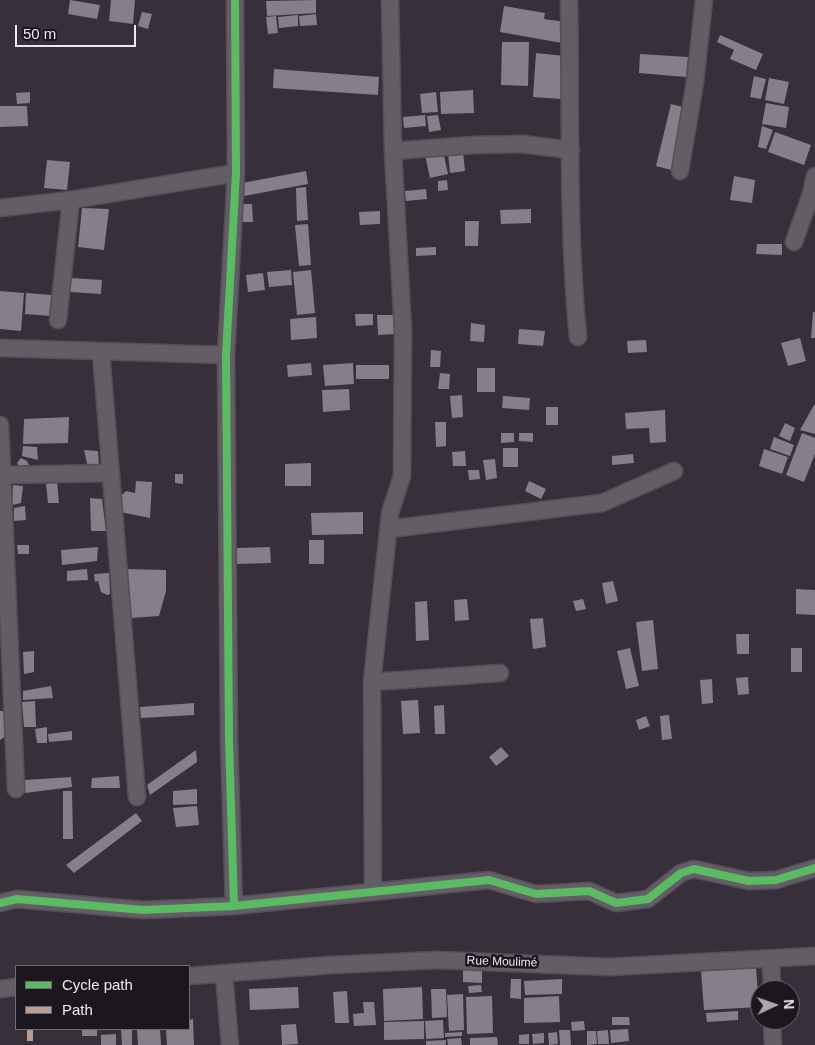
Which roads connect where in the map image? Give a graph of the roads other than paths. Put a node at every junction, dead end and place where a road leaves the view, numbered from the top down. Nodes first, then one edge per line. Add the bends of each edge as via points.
1 (235, 0) edge
2 (390, 0) edge
3 (569, 0) edge
4 (704, 0) edge
5 (571, 150) junction
6 (393, 151) junction
7 (680, 171) dead end
8 (236, 173) junction
9 (815, 176) edge
10 (71, 200) junction
11 (0, 208) edge
12 (794, 242) dead end
13 (58, 320) dead end
14 (578, 337) dead end
15 (0, 348) edge
16 (101, 352) junction
17 (226, 355) junction
18 (0, 425) edge
19 (674, 471) dead end
20 (110, 474) junction
21 (1, 475) edge
22 (389, 529) junction
23 (500, 673) dead end
24 (372, 682) junction
25 (16, 789) dead end
26 (137, 797) dead end
27 (815, 868) edge
28 (373, 890) junction
29 (0, 904) edge
30 (234, 906) junction
31 (815, 956) edge
32 (772, 959) junction
33 (224, 974) junction
34 (190, 976) edge
35 (772, 980) edge
36 (15, 987) edge
37 (0, 989) edge
38 (772, 1030) edge
39 (230, 1045) edge
40 (773, 1045) edge

1 - 8 street
2 - 6 street
3 - 5 street
4 - 7 street
5 - 6 street via 522,144
5 - 14 street via 572,279
6 - 22 street via 403,330 402,476 390,513
8 - 10 street
8 - 17 street
9 - 12 street
10 - 11 street
10 - 13 street
15 - 16 street
16 - 17 street
16 - 20 street
17 - 30 street via 229,740
18 - 21 street
19 - 22 street via 602,502
20 - 21 street
20 - 26 street
21 - 25 street
22 - 24 street
23 - 24 street
24 - 28 street
27 - 28 street via 776,880 749,881 694,869 681,873 648,899 616,903 589,891 536,894 488,880
28 - 30 street
29 - 30 street via 17,899 143,910
31 - 32 street, Rue Moulimé
32 - 33 street, Rue Moulimé via 610,967 437,960 331,964
32 - 35 street
33 - 34 street, Rue Moulimé
33 - 39 street
36 - 37 street
38 - 40 street

